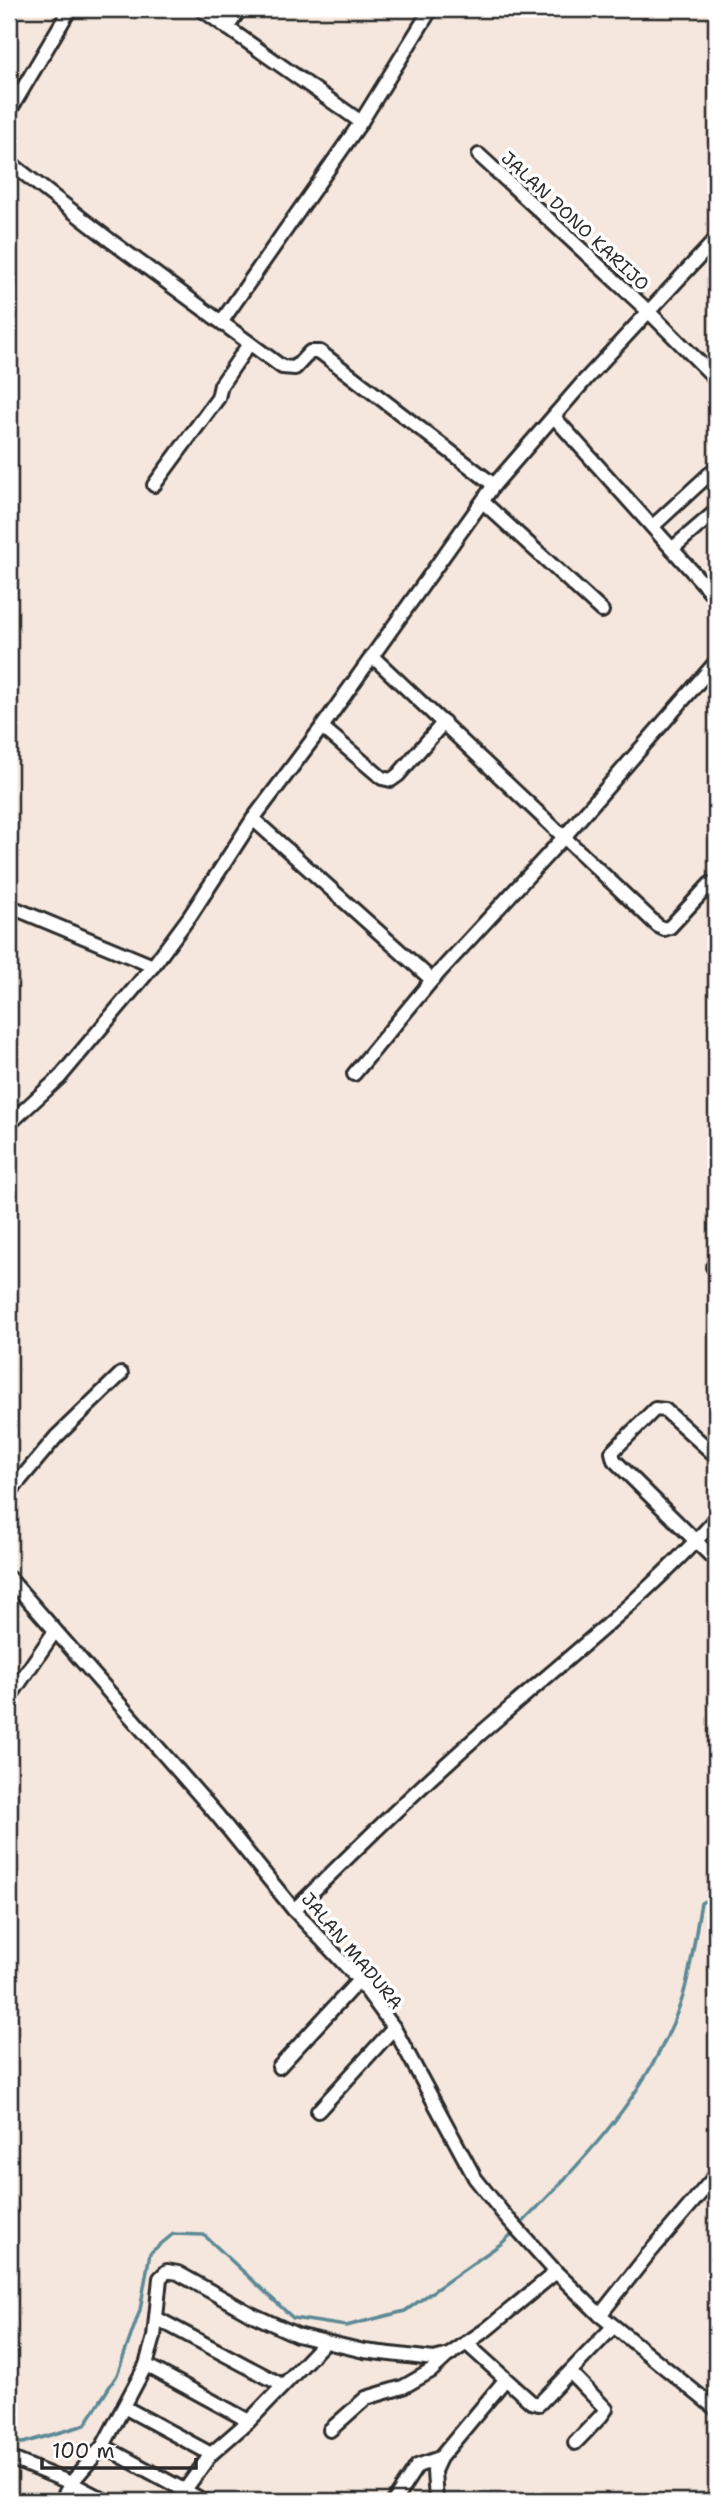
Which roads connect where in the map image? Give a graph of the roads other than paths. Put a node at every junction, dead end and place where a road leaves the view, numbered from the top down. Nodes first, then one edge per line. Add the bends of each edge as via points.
1 (70, 9) edge
2 (201, 9) edge
3 (240, 9) edge
4 (431, 9) edge
5 (227, 28) junction
6 (9, 112) edge
7 (361, 122) junction
8 (480, 155) dead end
9 (9, 162) edge
10 (716, 239) edge
11 (648, 311) junction
12 (222, 321) junction
13 (249, 344) junction
14 (716, 379) edge
15 (554, 416) junction
16 (716, 468) edge
17 (154, 485) dead end
18 (494, 485) junction
19 (483, 502) junction
20 (716, 511) edge
21 (653, 526) junction
22 (673, 548) junction
23 (716, 598) edge
24 (602, 611) dead end
25 (372, 656) junction
26 (716, 662) edge
27 (444, 722) junction
28 (322, 727) junction
29 (253, 819) junction
30 (564, 837) junction
31 (716, 884) edge
32 (9, 906) edge
33 (153, 966) junction
34 (432, 980) junction
35 (354, 1074) dead end
36 (9, 1124) edge
37 (121, 1374) dead end
38 (716, 1456) edge
39 (9, 1493) edge
40 (716, 1519) edge
41 (696, 1541) junction
42 (716, 1561) edge
43 (9, 1578) edge
44 (55, 1631) junction
45 (9, 1698) edge
46 (295, 1910) junction
47 (359, 1980) junction
48 (394, 2028) junction
49 (279, 2067) dead end
50 (318, 2110) dead end
51 (716, 2175) edge
52 (556, 2272) junction
53 (600, 2315) junction
54 (156, 2318) junction
55 (613, 2326) junction
56 (325, 2342) junction
57 (466, 2343) junction
58 (449, 2355) junction
59 (146, 2365) junction
60 (570, 2372) junction
61 (505, 2380) junction
62 (282, 2385) junction
63 (124, 2407) junction
64 (716, 2409) edge
65 (249, 2421) junction
66 (330, 2430) dead end
67 (575, 2443) dead end
68 (103, 2446) junction
69 (211, 2454) junction
70 (440, 2458) junction
71 (17, 2461) dead end
72 (71, 2483) junction
73 (716, 2494) edge
74 (180, 2496) edge
75 (61, 2501) edge
76 (106, 2501) edge
77 (204, 2501) edge
78 (394, 2501) edge
79 (436, 2501) edge
80 (711, 2501) edge

1 - 6 street
2 - 5 street
3 - 5 street
4 - 7 street
5 - 7 street
7 - 12 street
8 - 11 street, JALAN DONO KARIJO
9 - 12 street
10 - 11 street
11 - 14 street, JALAN DONO KARIJO
11 - 15 street
12 - 13 street
13 - 17 street via 221,384 218,398
13 - 18 street via 287,369 297,367 310,352 320,352
15 - 18 street
15 - 21 street
16 - 21 street
18 - 19 street
19 - 24 street
19 - 25 street
20 - 22 street
21 - 22 street
22 - 23 street
25 - 27 street
25 - 28 street
26 - 30 street
27 - 28 street via 391,780 382,778
27 - 30 street
28 - 29 street
29 - 33 street
29 - 34 street
30 - 31 street via 661,928 670,927 710,884
30 - 34 street
32 - 33 street
33 - 36 street via 60,1077
34 - 35 street
37 - 39 street via 56,1437
38 - 41 street via 660,1408 612,1452 614,1460
40 - 41 street
41 - 42 street
41 - 46 street via 391,1814
43 - 44 street, JALAN MADURA
44 - 45 street
44 - 46 street, JALAN MADURA
46 - 47 street, JALAN MADURA
47 - 48 street, JALAN MADURA
47 - 49 street
48 - 50 street
48 - 52 street, JALAN MADURA via 475,2178
51 - 53 street
52 - 53 street, JALAN MADURA
52 - 57 street
53 - 55 street, JALAN MADURA
54 - 56 street via 160,2278 172,2270 278,2327
54 - 59 street
54 - 62 street
55 - 60 street
55 - 64 street, JALAN MADURA
56 - 58 street via 397,2356
56 - 62 street
57 - 58 street
57 - 61 street
58 - 66 street via 403,2387 366,2398
59 - 63 street
59 - 65 street
60 - 61 street via 539,2404
60 - 67 street via 606,2409
61 - 70 street
62 - 65 street
63 - 68 street
63 - 69 street
65 - 69 street
68 - 72 street
68 - 74 street
69 - 74 street
70 - 78 street via 417,2466
70 - 79 street via 434,2471
71 - 72 street
72 - 75 street
72 - 76 street
73 - 80 street
74 - 77 street

